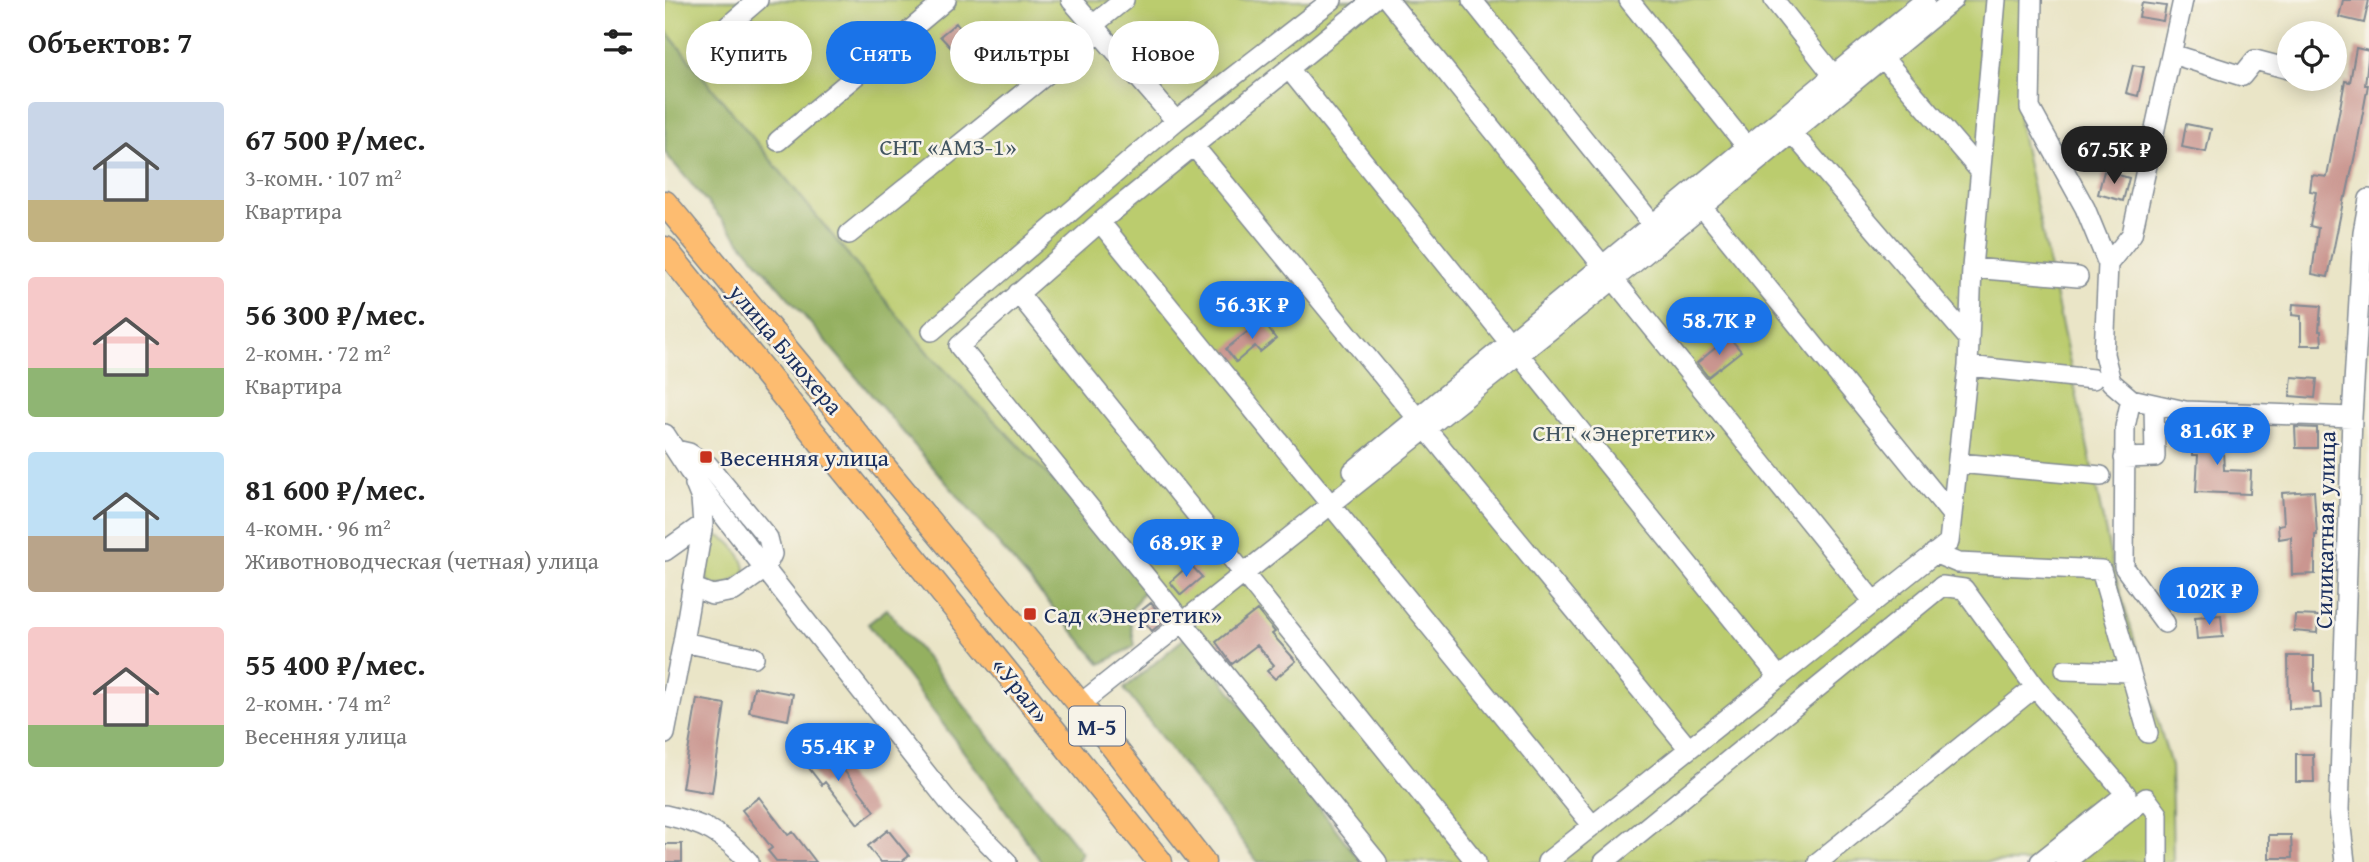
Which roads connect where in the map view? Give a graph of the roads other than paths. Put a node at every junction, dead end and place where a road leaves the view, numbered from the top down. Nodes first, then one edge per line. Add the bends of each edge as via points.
1 (758, 0) edge
2 (946, 0) edge
3 (1071, 0) edge
4 (1124, 0) edge
5 (1332, 0) edge
6 (1373, 0) edge
7 (1388, 0) edge
8 (1472, 0) edge
9 (1629, 0) edge
10 (1774, 0) edge
11 (1925, 0) edge
12 (1953, 0) edge
13 (1996, 0) edge
14 (2032, 0) edge
15 (2183, 0) edge
16 (734, 21) edge
17 (1096, 29) junction
18 (2172, 54) junction
19 (1883, 58) junction
20 (2277, 66) edge
21 (1289, 69) junction
22 (1834, 76) junction
23 (1176, 121) junction
24 (1792, 133) junction
25 (778, 141) dead end
26 (1193, 145) junction
27 (1747, 147) junction
28 (1980, 172) junction
29 (2369, 199) edge
30 (665, 203) edge
31 (1702, 207) junction
32 (1100, 222) junction
33 (1653, 225) junction
34 (849, 234) dead end
35 (665, 249) edge
36 (2108, 264) junction
37 (1972, 268) junction
38 (1608, 273) junction
39 (2078, 277) dead end
40 (1018, 293) junction
41 (932, 331) dead end
42 (1969, 339) junction
43 (1515, 348) junction
44 (1968, 366) junction
45 (2093, 379) dead end
46 (2131, 399) junction
47 (2154, 404) junction
48 (2352, 417) junction
49 (1422, 423) junction
50 (670, 442) edge
51 (2124, 458) junction
52 (1958, 463) junction
53 (689, 471) junction
54 (2101, 476) dead end
55 (1327, 500) junction
56 (1952, 515) junction
57 (703, 524) junction
58 (665, 551) edge
59 (909, 551) joint
60 (1934, 553) junction
61 (765, 569) junction
62 (1241, 570) junction
63 (692, 587) junction
64 (988, 593) joint
65 (1874, 602) junction
66 (1188, 618) junction
67 (2165, 623) dead end
68 (683, 642) junction
69 (754, 657) dead end
70 (2065, 670) dead end
71 (2130, 672) junction
72 (1779, 677) junction
73 (2035, 687) junction
74 (1080, 704) junction
75 (2148, 733) dead end
76 (665, 734) edge
77 (1689, 749) junction
78 (665, 815) edge
79 (1593, 826) junction
80 (749, 862) edge
81 (1007, 862) edge
82 (1160, 862) edge
83 (1203, 862) edge
84 (1377, 862) edge
85 (1476, 862) edge
86 (1547, 862) edge
87 (1604, 862) edge
88 (1818, 862) edge
89 (2040, 862) edge
90 (2065, 862) edge
91 (2158, 862) edge
92 (2345, 862) edge

1 - 16 street
2 - 25 street
3 - 17 street
4 - 17 street
5 - 23 street
6 - 21 street
7 - 38 street
8 - 33 street
9 - 27 street
10 - 22 street
11 - 22 street
12 - 19 street
13 - 28 street
14 - 36 street via 2030,108 2085,208
15 - 18 street
17 - 23 street
17 - 34 street
18 - 20 street via 2242,76 2255,60
18 - 36 street via 2132,234
19 - 24 street
19 - 28 street
21 - 26 street
21 - 43 street
22 - 27 street
23 - 41 street
24 - 31 street
24 - 42 street
26 - 32 street
26 - 49 street
27 - 33 street
28 - 37 street
29 - 48 street, Силикатная улица
30 - 64 main road, улица Блюхера / М-5
31 - 38 street
31 - 56 street
32 - 40 street
32 - 55 street
33 - 38 street
35 - 59 main road, улица Блюхера
36 - 46 street via 2104,354 2111,382
37 - 39 street
37 - 42 street
38 - 43 street
38 - 65 street
40 - 62 street
40 - 66 street via 959,346
42 - 44 street
43 - 49 street
43 - 72 street
44 - 45 street
44 - 52 street
46 - 47 street
46 - 51 street
47 - 48 street via 2185,411
47 - 51 street via 2155,457
48 - 92 street, Силикатная улица via 2339,810
49 - 55 street
49 - 77 street
50 - 53 street
50 - 61 street via 708,465 768,538 772,554
51 - 67 street via 2124,567
52 - 54 street
52 - 56 street
53 - 57 street via 701,499
53 - 61 street
55 - 62 street
55 - 79 street
56 - 60 street via 1949,542
57 - 58 street
57 - 63 street
59 - 82 main road, «Урал» / М-5
60 - 65 street
60 - 71 street via 1958,563 2101,570
61 - 63 street via 734,592 712,595
61 - 81 street via 952,806
62 - 66 street
62 - 85 street
63 - 68 street
64 - 74 main road, «Урал» / М-5
65 - 72 street
66 - 74 street
66 - 84 street
68 - 69 street
68 - 76 street
70 - 71 street
71 - 75 street
72 - 77 street
73 - 87 street via 1963,589 1942,586
73 - 88 street
73 - 89 street via 2126,794
74 - 83 main road, «Урал» / М-5
77 - 79 street
78 - 80 street via 705,826
79 - 86 street
90 - 91 street via 2146,798 2158,814

